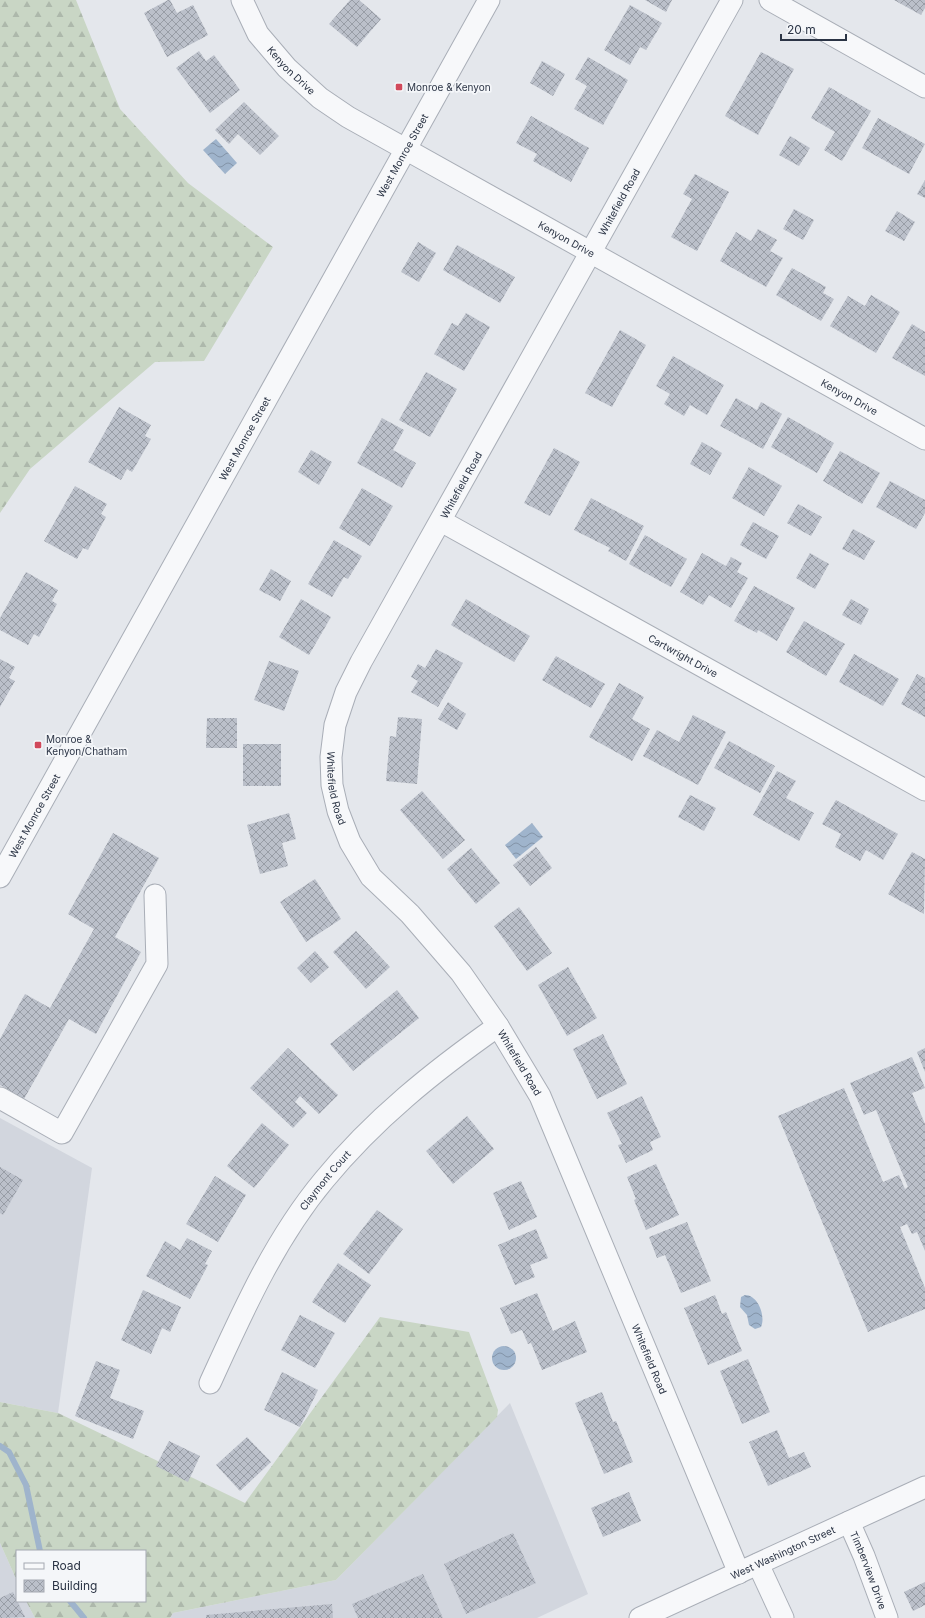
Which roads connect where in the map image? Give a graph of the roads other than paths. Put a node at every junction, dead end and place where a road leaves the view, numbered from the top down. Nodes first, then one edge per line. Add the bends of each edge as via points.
1 (242, 0) edge
2 (489, 0) edge
3 (732, 0) edge
4 (770, 0) edge
5 (925, 87) edge
6 (406, 149) junction
7 (591, 253) junction
8 (925, 439) edge
9 (441, 521) junction
10 (925, 790) edge
11 (0, 877) edge
12 (155, 895) dead end
13 (498, 1026) junction
14 (0, 1098) edge
15 (210, 1383) dead end
16 (925, 1487) edge
17 (849, 1522) junction
18 (758, 1564) junction
19 (738, 1573) junction
20 (640, 1618) edge
21 (783, 1618) edge
22 (887, 1618) edge

1 - 6 street, Kenyon Drive via 258,34 287,68 320,98 348,117
2 - 6 street, West Monroe Street
3 - 7 street, Whitefield Road
4 - 5 street
6 - 7 street, Kenyon Drive
6 - 11 street, West Monroe Street
7 - 8 street, Kenyon Drive
7 - 9 street, Whitefield Road
9 - 10 street, Cartwright Drive
9 - 13 street, Whitefield Road via 346,692 335,725 331,757 332,785 338,811 350,842 371,877 410,914 461,973
12 - 14 street via 157,964 62,1133
13 - 15 street, Claymont Court via 428,1077 391,1109 323,1180 280,1242
13 - 19 street, Whitefield Road via 540,1096
16 - 17 street, West Washington Street
17 - 18 street, West Washington Street
17 - 22 street, Timberview Drive
18 - 19 street, West Washington Street
18 - 21 street
19 - 20 street, West Washington Street

